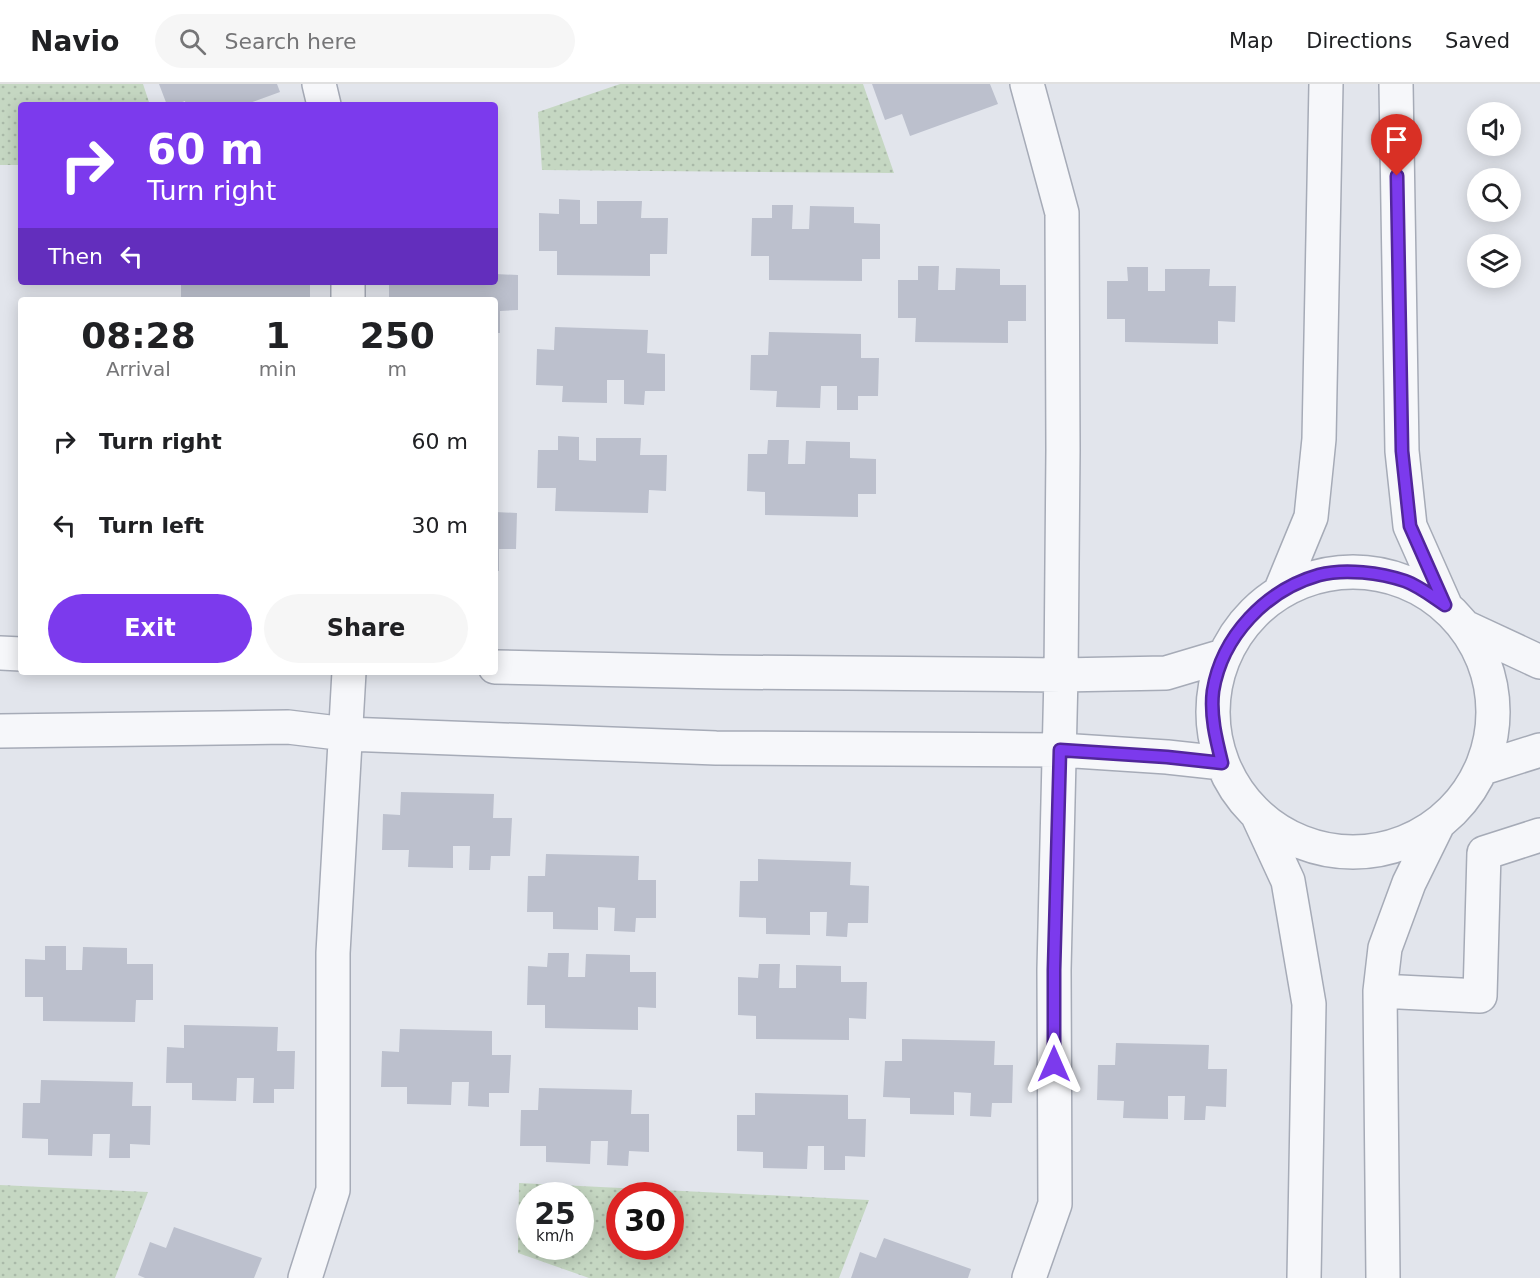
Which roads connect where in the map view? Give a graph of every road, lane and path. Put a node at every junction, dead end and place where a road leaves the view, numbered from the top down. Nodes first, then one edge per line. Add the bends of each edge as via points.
1 (319, 84) edge
2 (1027, 84) edge
3 (1326, 84) edge
4 (1396, 84) edge
5 (323, 102) edge
6 (1280, 592) junction
7 (1456, 616) junction
8 (0, 653) edge
9 (18, 654) edge
10 (1223, 656) junction
11 (1540, 662) edge
12 (498, 667) edge
13 (349, 675) edge
14 (1061, 675) junction
15 (0, 731) edge
16 (345, 734) junction
17 (1060, 750) junction
18 (1540, 750) edge
19 (1222, 763) junction
20 (1483, 768) junction
21 (1258, 816) junction
22 (1438, 824) junction
23 (1540, 834) edge
24 (1380, 991) junction
25 (305, 1278) edge
26 (1029, 1278) edge
27 (1304, 1278) edge
28 (1383, 1278) edge

1 - 5 street
2 - 14 street via 1062,213
3 - 6 street via 1319,440 1311,517
4 - 7 street via 1402,451 1410,526
6 - 7 street via 1320,575 1364,572 1407,581
6 - 10 street via 1246,619
7 - 11 street
7 - 20 street via 1485,660 1494,696 1494,732
8 - 9 street
10 - 14 street via 1166,673
10 - 19 street via 1213,691 1213,727
12 - 14 street
13 - 16 street
14 - 17 street
15 - 16 street via 288,727
16 - 17 street via 716,747
16 - 25 street via 333,953 333,1190
17 - 19 street
17 - 26 street via 1054,970 1055,1204
18 - 20 street
19 - 21 street via 1237,792
20 - 22 street via 1464,799
21 - 22 street via 1299,842 1346,852 1395,846
21 - 27 street via 1288,881 1309,1004
22 - 24 street via 1408,883 1385,948
23 - 24 street via 1484,853 1480,996
24 - 28 street

